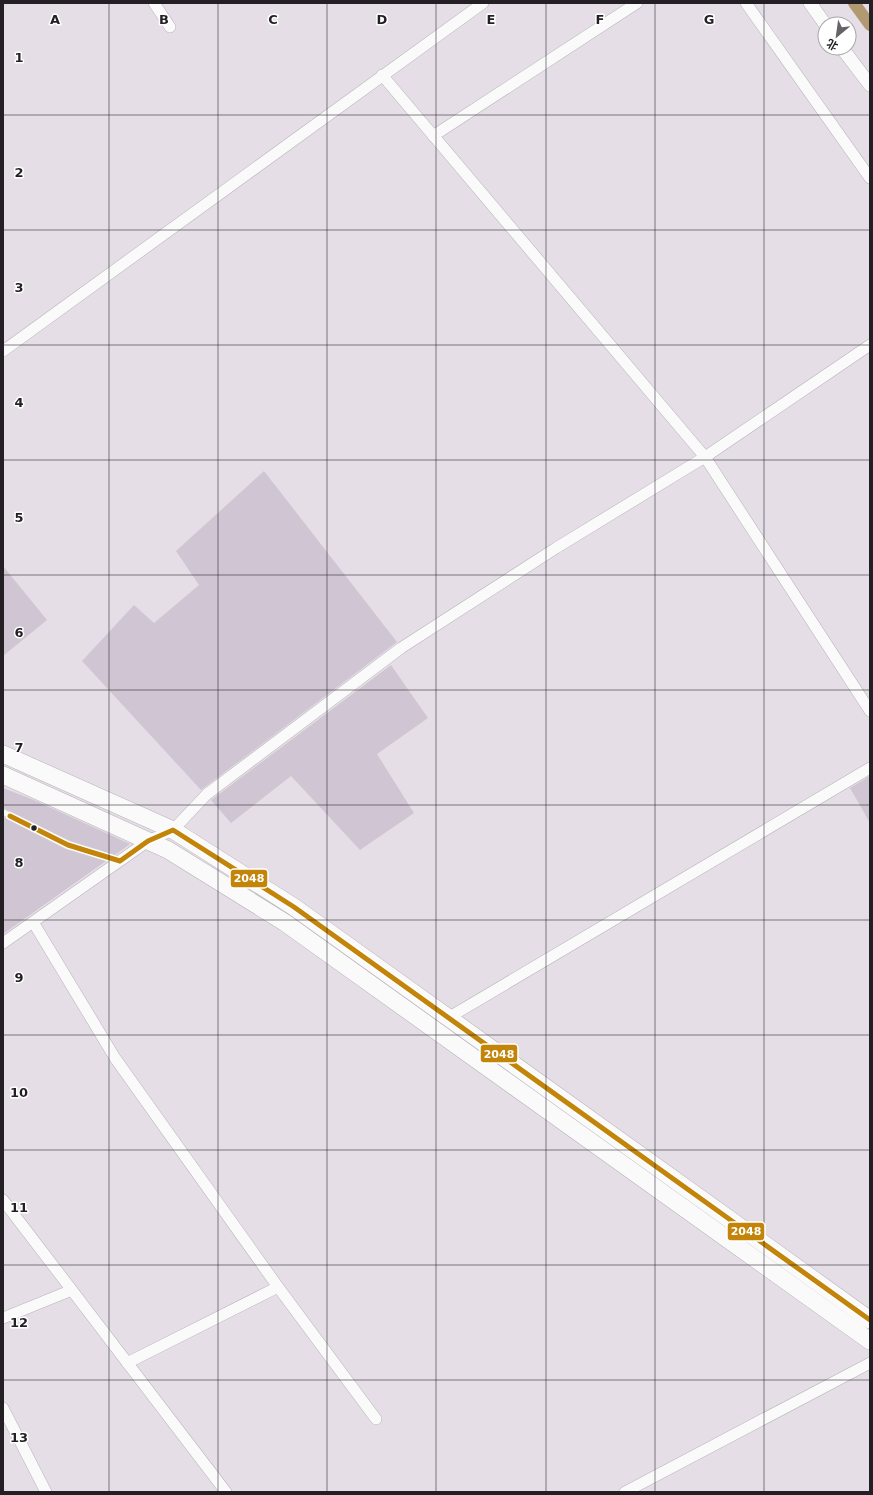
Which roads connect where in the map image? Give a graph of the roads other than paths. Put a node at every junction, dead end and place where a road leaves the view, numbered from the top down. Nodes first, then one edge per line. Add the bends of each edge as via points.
1 (154, 3) edge
2 (483, 3) edge
3 (637, 3) edge
4 (746, 3) edge
5 (810, 3) edge
6 (819, 16) edge
7 (170, 27) dead end
8 (848, 56) edge
9 (382, 75) junction
10 (870, 85) edge
11 (433, 136) junction
12 (870, 178) edge
13 (870, 345) edge
14 (3, 350) edge
15 (705, 457) junction
16 (870, 711) edge
17 (3, 754) edge
18 (870, 768) edge
19 (3, 775) edge
20 (3, 812) edge
21 (173, 830) junction
22 (148, 841) junction
23 (120, 861) junction
24 (33, 922) junction
25 (3, 943) edge
26 (448, 1018) junction
27 (3, 1200) edge
28 (278, 1287) junction
29 (72, 1290) junction
30 (3, 1318) edge
31 (870, 1320) edge
32 (870, 1341) edge
33 (127, 1363) junction
34 (870, 1363) edge
35 (3, 1408) edge
36 (376, 1419) dead end
37 (46, 1492) edge
38 (226, 1492) edge
39 (625, 1492) edge

1 - 7 street
2 - 9 street
3 - 11 street
4 - 12 street
5 - 6 street
8 - 10 street
9 - 11 street
9 - 14 street
11 - 15 street
13 - 15 street
15 - 16 street
15 - 21 street via 550,552 402,648 207,794
17 - 21 main road
18 - 26 street
19 - 22 main road
20 - 23 lane via 68,845
21 - 22 street
21 - 26 main road via 294,907
22 - 23 street
22 - 32 main road via 168,850 284,922
23 - 24 street
24 - 25 street
24 - 28 street via 115,1058
26 - 31 main road
27 - 29 street
28 - 33 street
28 - 36 street
29 - 30 street
29 - 33 street
33 - 38 street
34 - 39 street
35 - 37 street

